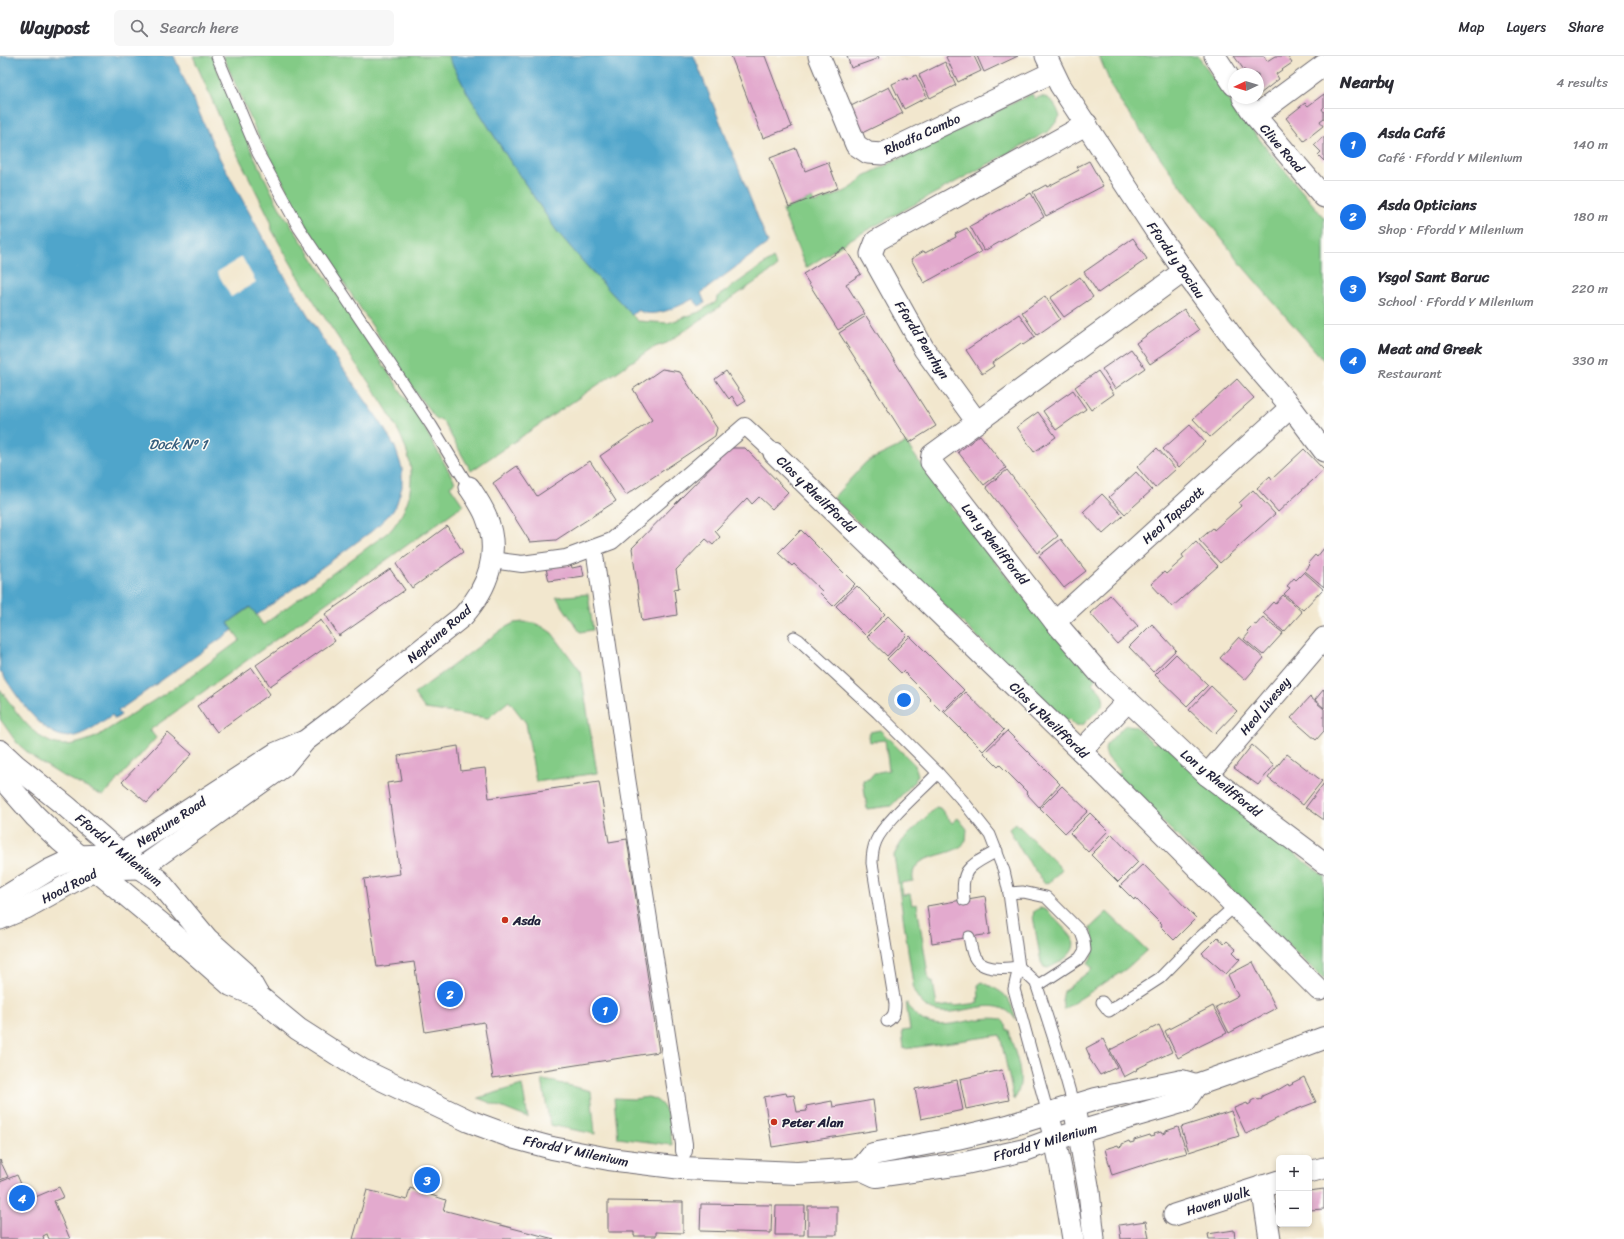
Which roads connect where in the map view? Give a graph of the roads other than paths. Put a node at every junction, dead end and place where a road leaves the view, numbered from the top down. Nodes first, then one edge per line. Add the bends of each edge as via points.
1 (217, 56) edge
2 (819, 56) edge
3 (1215, 56) edge
4 (1050, 64) edge
5 (1324, 65) edge
6 (1228, 76) edge
7 (1247, 104) edge
8 (1255, 116) junction
9 (1087, 124) junction
10 (1324, 197) edge
11 (1184, 271) junction
12 (1291, 407) junction
13 (977, 422) junction
14 (1324, 452) edge
15 (774, 453) joint
16 (469, 487) joint
17 (594, 548) junction
18 (491, 560) junction
19 (1056, 622) junction
20 (794, 637) dead end
21 (1324, 638) edge
22 (1127, 702) junction
23 (305, 741) junction
24 (0, 751) edge
25 (1081, 751) junction
26 (938, 773) junction
27 (1207, 775) junction
28 (0, 776) edge
29 (997, 851) junction
30 (121, 854) junction
31 (79, 856) junction
32 (1324, 863) edge
33 (141, 868) junction
34 (96, 870) junction
35 (1008, 894) junction
36 (0, 900) edge
37 (964, 900) dead end
38 (1235, 906) junction
39 (0, 919) edge
40 (969, 937) dead end
41 (1019, 967) junction
42 (1037, 986) junction
43 (1319, 990) dead end
44 (258, 996) junction
45 (1102, 1002) dead end
46 (887, 1021) dead end
47 (1324, 1038) edge
48 (1196, 1085) junction
49 (1074, 1107) junction
50 (1048, 1114) junction
51 (1078, 1132) junction
52 (1055, 1139) junction
53 (684, 1151) dead end
54 (1324, 1168) edge
55 (861, 1169) junction
56 (1312, 1171) edge
57 (1270, 1184) edge
58 (1174, 1215) dead end
59 (1073, 1239) edge
60 (1094, 1239) edge
61 (1270, 1239) edge

1 - 16 lane via 258,153 299,228 431,425
2 - 4 street, Rhodfa Cambo via 856,145 868,153 882,154
3 - 6 street
4 - 9 street, Ffordd y Dociau
5 - 8 street
7 - 8 street, Clive Road
8 - 10 street, Clive Road
9 - 11 street, Ffordd y Dociau
9 - 13 street, Ffordd Penrhyn via 876,242 871,254 924,349
11 - 12 street, Ffordd y Dociau via 1244,351
11 - 13 street
12 - 14 street, Ffordd y Dociau
12 - 19 street, Heol Tapscott
13 - 19 street, Lon y Rheilffordd via 932,455 931,462
15 - 17 street via 745,426 612,541
15 - 25 street, Clos y Rheilffordd
16 - 18 street, Neptune Road via 486,516 492,544
17 - 18 street via 566,558 522,564
17 - 53 street
18 - 23 street, Neptune Road via 489,574 481,591 463,616
19 - 22 street, Lon y Rheilffordd
20 - 26 lane via 878,713
21 - 27 street, Heol Livesey
22 - 25 street
22 - 27 street, Lon y Rheilffordd
23 - 30 street, Neptune Road via 276,753
23 - 33 street, Neptune Road via 283,768
24 - 30 street, Ffordd Y Mileniwm
25 - 38 street, Clos y Rheilffordd
26 - 29 lane via 980,821
26 - 46 lane via 888,824 876,840 872,852 895,1004 894,1014
27 - 32 street, Lon y Rheilffordd
28 - 31 street, Ffordd Y Mileniwm via 35,816
29 - 35 lane
29 - 37 lane via 968,868 963,877
30 - 31 street, Hood Road
30 - 33 street, Ffordd Y Mileniwm
31 - 34 street, Ffordd Y Mileniwm
31 - 36 street, Hood Road via 49,870
33 - 34 street, Hood Road
33 - 44 street, Ffordd Y Mileniwm via 167,889 207,938 245,973
34 - 39 street, Hood Road via 26,908
34 - 44 street, Ffordd Y Mileniwm via 231,985
35 - 41 lane
35 - 42 lane via 1023,892 1046,897 1081,932 1085,950 1080,958
38 - 43 street, Clos y Rheilffordd
38 - 45 lane via 1160,978 1109,1010
40 - 41 lane via 976,960 989,968 1005,970
41 - 42 lane
41 - 50 lane via 1014,989
42 - 49 lane
44 - 55 street, Ffordd Y Mileniwm via 298,1030 362,1070 469,1121 523,1140 609,1159 682,1168 797,1173
47 - 48 street, Ffordd Y Mileniwm
48 - 49 street, Ffordd Y Mileniwm via 1182,1081
48 - 51 street, Ffordd Y Mileniwm via 1185,1101
49 - 50 street, Ffordd Y Mileniwm
49 - 51 street
50 - 52 street
50 - 55 street, Ffordd Y Mileniwm via 964,1137 873,1154
51 - 52 street, Ffordd Y Mileniwm
51 - 60 street via 1089,1191
52 - 55 street, Ffordd Y Mileniwm via 1025,1150 961,1164 876,1176
52 - 59 street
54 - 56 street
57 - 58 street, Haven Walk
57 - 61 street, Haven Walk

